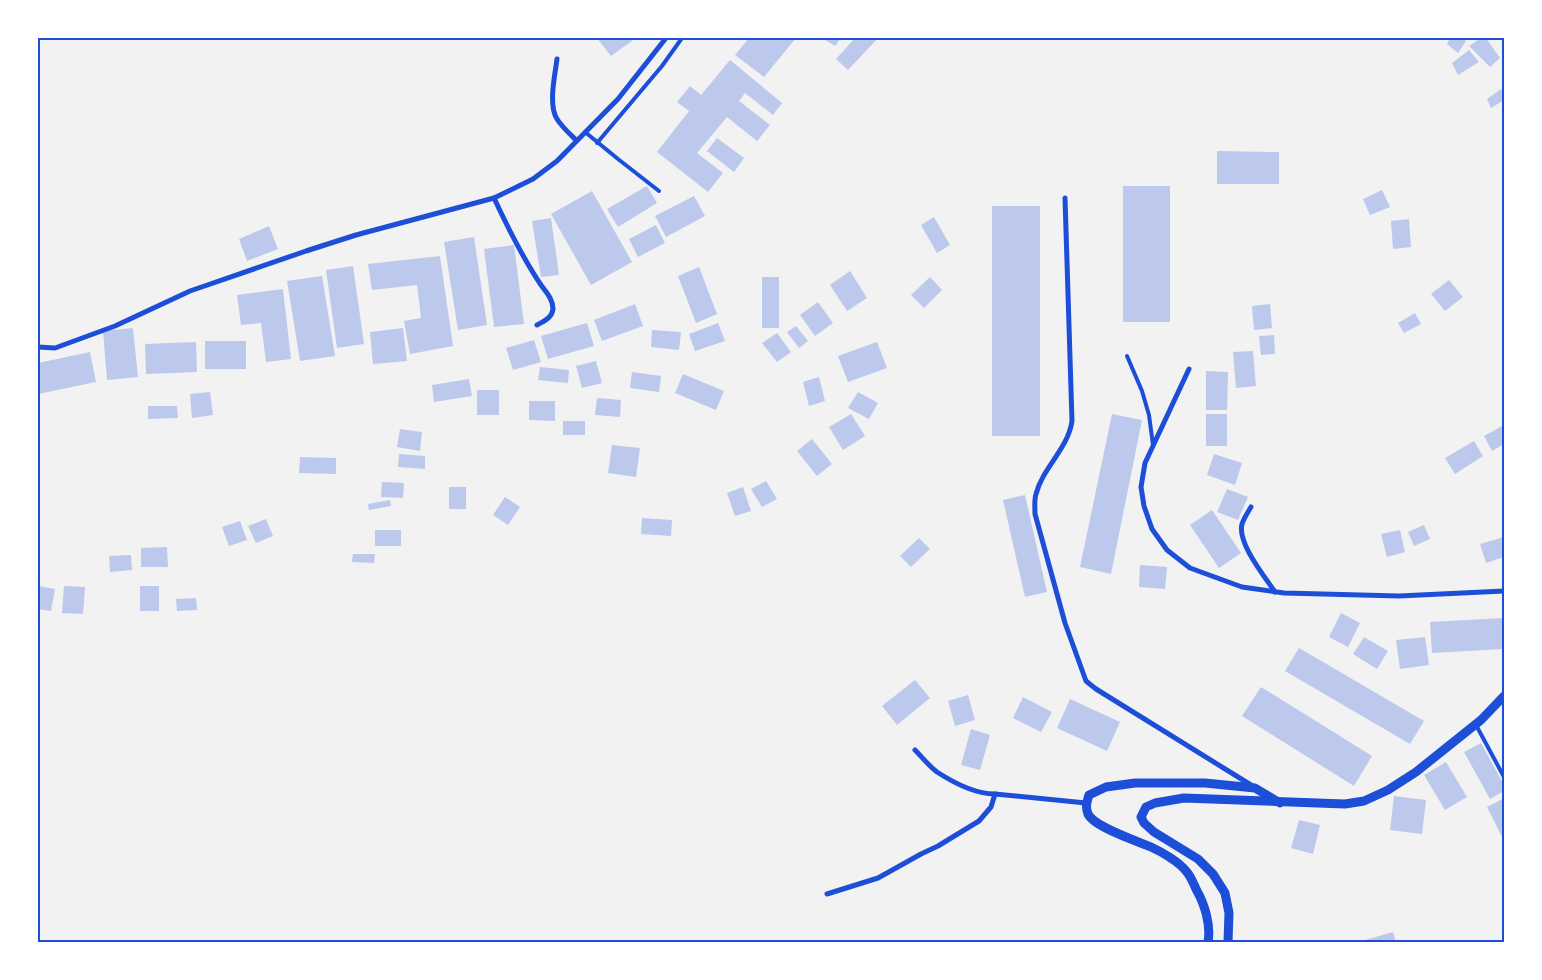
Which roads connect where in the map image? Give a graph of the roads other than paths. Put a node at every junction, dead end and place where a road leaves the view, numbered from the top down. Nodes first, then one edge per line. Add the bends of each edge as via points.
1 (666, 38) edge
2 (682, 38) edge
3 (557, 59) dead end
4 (585, 131) junction
5 (576, 140) junction
6 (597, 142) junction
7 (660, 191) dead end
8 (494, 198) junction
9 (1065, 198) dead end
10 (537, 325) dead end
11 (38, 347) edge
12 (1127, 356) dead end
13 (1189, 369) dead end
14 (1154, 446) junction
15 (1251, 507) dead end
16 (1504, 591) edge
17 (1275, 592) junction
18 (1504, 696) edge
19 (1476, 725) junction
20 (915, 750) dead end
21 (1504, 777) edge
22 (1255, 788) junction
23 (995, 794) junction
24 (1086, 803) junction
25 (1280, 803) junction
26 (827, 894) dead end
27 (1208, 942) edge
28 (1228, 942) edge

1 - 4 street via 618,98
2 - 6 lane
3 - 5 street via 552,102 554,113
4 - 5 street
4 - 6 lane
5 - 8 street via 534,179
6 - 7 lane
8 - 10 street via 513,239 552,300 550,316
8 - 11 street via 306,251 190,291 115,326 55,348
9 - 22 street via 1072,421 1068,436 1035,495 1035,514 1065,623 1086,681
12 - 14 lane via 1142,391
13 - 14 street
14 - 17 street via 1145,463 1144,506 1152,529 1167,550 1190,568 1242,587
15 - 17 street via 1242,532 1252,559
16 - 17 street via 1399,596
18 - 19 street
19 - 21 lane
19 - 25 street via 1416,772 1364,801 1345,804
20 - 23 street via 937,771 965,787
22 - 24 street via 1205,783 1135,783 1096,790 1088,795
22 - 25 street
23 - 24 street
23 - 26 street via 991,808 984,816 954,836 878,878
24 - 27 street via 1092,819 1153,848 1186,871 1202,900 1210,934
25 - 28 street via 1184,798 1154,803 1146,807 1141,817 1154,832 1198,858 1213,874 1225,893 1230,913

